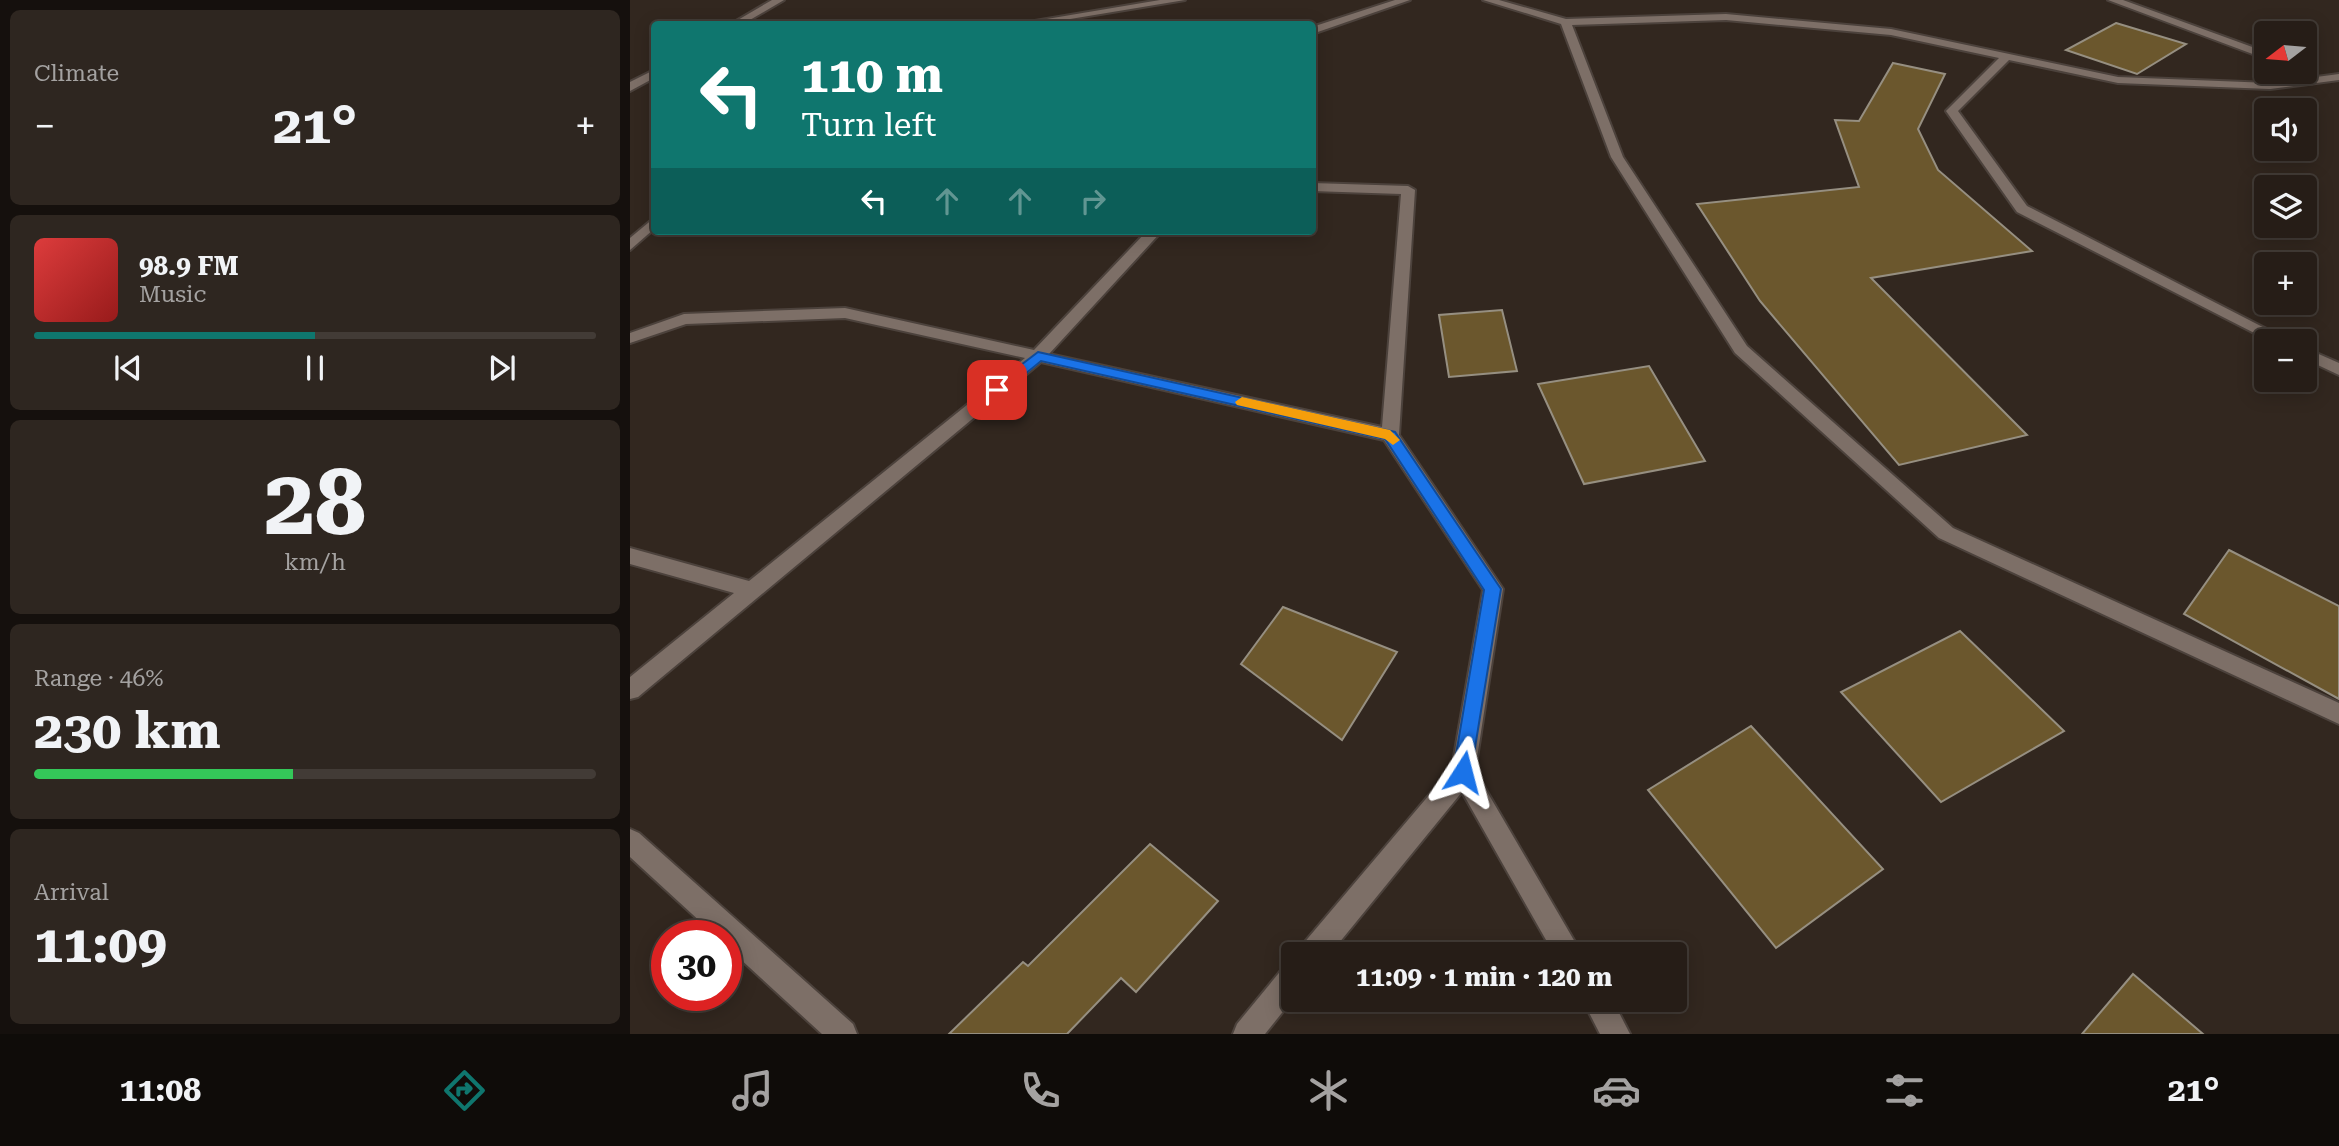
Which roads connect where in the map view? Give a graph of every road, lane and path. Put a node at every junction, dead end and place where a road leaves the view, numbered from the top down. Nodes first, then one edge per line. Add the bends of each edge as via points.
1 (779, 0) edge
2 (1180, 0) edge
3 (1405, 0) edge
4 (1488, 0) edge
5 (2113, 0) edge
6 (741, 21) edge
7 (1042, 21) edge
8 (1566, 22) junction
9 (1316, 30) edge
10 (2254, 52) edge
11 (2007, 56) junction
12 (651, 75) edge
13 (2333, 78) edge
14 (2339, 84) edge
15 (630, 88) edge
16 (1316, 187) edge
17 (651, 225) edge
18 (1151, 235) edge
19 (630, 246) edge
20 (2258, 329) edge
21 (630, 338) edge
22 (1038, 356) junction
23 (2317, 359) edge
24 (2339, 370) edge
25 (1390, 435) junction
26 (630, 556) edge
27 (752, 590) junction
28 (630, 690) edge
29 (2339, 714) edge
30 (1463, 772) junction
31 (630, 841) edge
32 (1323, 942) edge
33 (1562, 942) edge
34 (1281, 993) edge
35 (1603, 1012) edge
36 (844, 1034) edge
37 (1247, 1034) edge
38 (1616, 1034) edge

1 - 6 street
2 - 7 street
3 - 9 street
4 - 8 street
5 - 10 street
8 - 11 street via 1726,16 1891,32
8 - 29 street via 1616,157 1741,349 1945,533
11 - 13 street via 2118,80 2270,86
11 - 20 street via 1952,111 2022,209
12 - 15 street
13 - 14 street
16 - 25 street via 1408,190
17 - 19 street
18 - 22 street
21 - 22 street via 684,319 845,313
22 - 25 street
22 - 27 street
23 - 24 street
25 - 30 street via 1493,589
26 - 27 street
27 - 28 street
30 - 32 street
30 - 33 street
31 - 36 street
34 - 37 street
35 - 38 street

